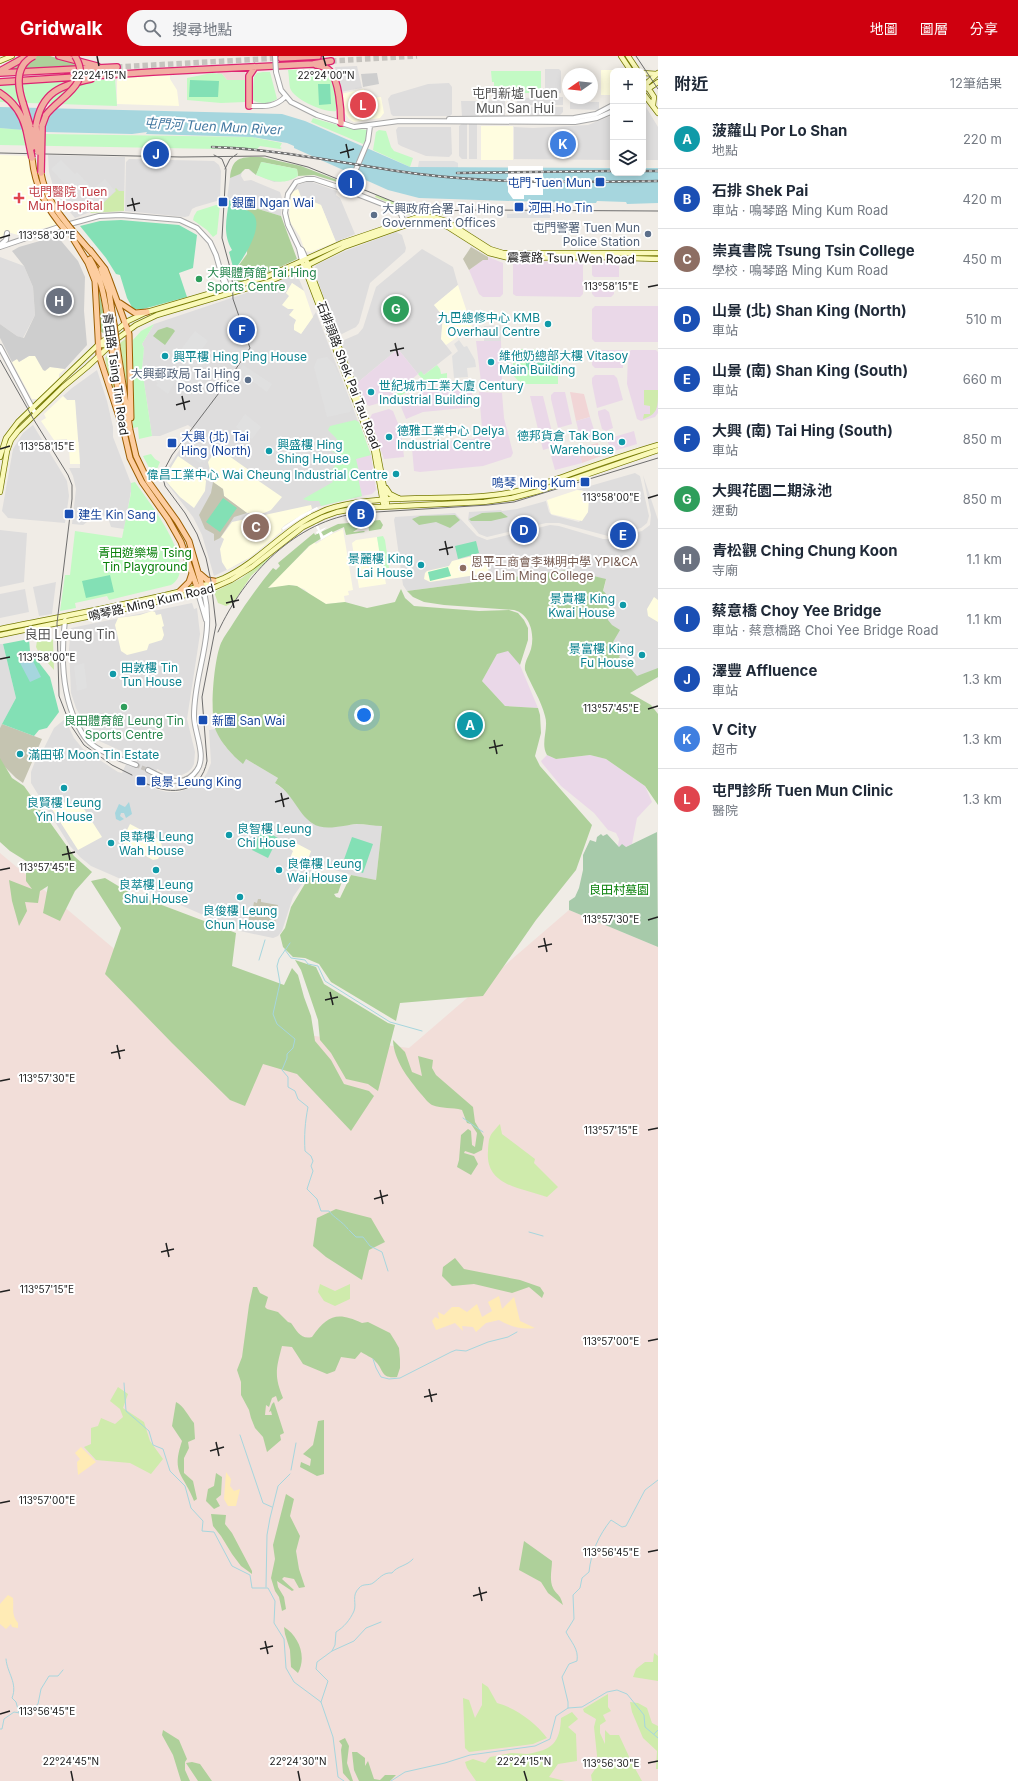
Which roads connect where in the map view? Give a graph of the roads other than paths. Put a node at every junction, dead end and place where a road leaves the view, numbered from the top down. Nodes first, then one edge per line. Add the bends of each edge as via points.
1 (12, 56) edge
2 (27, 56) edge
3 (34, 56) edge
4 (59, 56) edge
5 (75, 56) edge
6 (275, 56) edge
7 (318, 56) edge
8 (629, 57) edge
9 (281, 58) dead end
10 (623, 58) edge
11 (0, 61) edge
12 (331, 61) tunnel mouth
13 (313, 64) junction
14 (117, 67) tunnel mouth
15 (255, 67) junction
16 (101, 68) junction
17 (629, 68) edge
18 (636, 68) edge
19 (0, 72) edge
20 (646, 73) edge
21 (111, 74) junction
22 (658, 74) edge
23 (0, 82) edge
24 (658, 82) edge
25 (646, 84) edge
26 (646, 85) edge
27 (646, 86) edge
28 (2, 95) edge
29 (658, 95) edge
30 (286, 97) junction
31 (646, 98) edge
32 (653, 105) junction
33 (249, 106) joint
34 (610, 107) edge
35 (610, 112) edge
36 (658, 113) edge
37 (447, 120) junction
38 (341, 123) junction
39 (370, 126) junction
40 (32, 158) junction
41 (41, 172) junction
42 (344, 189) junction
43 (404, 223) junction
44 (7, 232) dead end
45 (72, 237) junction
46 (0, 246) edge
47 (90, 250) junction
48 (658, 253) edge
49 (509, 256) junction
50 (658, 259) edge
51 (304, 260) junction
52 (306, 266) junction
53 (228, 291) junction
54 (120, 304) junction
55 (147, 312) junction
56 (125, 323) junction
57 (128, 331) junction
58 (117, 339) junction
59 (98, 345) junction
60 (0, 347) edge
61 (99, 355) junction
62 (34, 411) junction
63 (130, 430) junction
64 (124, 432) junction
65 (658, 445) edge
66 (658, 450) edge
67 (0, 457) edge
68 (385, 486) junction
69 (0, 492) edge
70 (404, 500) junction
71 (385, 501) junction
72 (386, 506) junction
73 (192, 572) junction
74 (199, 573) junction
75 (214, 582) junction
76 (200, 586) junction
77 (180, 591) junction
78 (204, 591) junction
79 (198, 593) junction
80 (66, 615) junction
81 (65, 622) junction
82 (207, 622) junction
83 (0, 630) edge
84 (0, 635) edge
85 (136, 765) tunnel mouth
86 (148, 770) tunnel mouth

1 - 11 main road
2 - 19 highway
3 - 40 highway, bridge via 22,66 18,81 31,129
4 - 16 highway
5 - 41 highway, bridge via 80,68 78,82 70,93 49,111 42,123
6 - 30 street, bridge via 278,83
7 - 9 highway
8 - 18 main road
10 - 17 main road
12 - 13 highway
13 - 15 highway
13 - 38 highway via 327,68 333,74 341,110
14 - 16 highway
15 - 21 highway
15 - 33 highway via 248,76
16 - 19 highway
20 - 22 main road
21 - 23 highway
21 - 41 highway, bridge via 66,85 49,96 36,126
22 - 25 main road
24 - 26 main road
27 - 32 main road via 654,97
28 - 40 highway, bridge via 16,107 22,117
29 - 32 main road
30 - 33 street via 271,106
30 - 38 street via 299,107
31 - 32 main road
32 - 36 main road
34 - 37 street via 587,117
35 - 37 street via 597,118 575,122
37 - 39 street via 399,121
38 - 39 street via 354,127
39 - 42 street via 367,144 354,176 349,186
40 - 45 main road, 青田路 Tsing Tin Road, bridge via 42,198
41 - 47 main road, 青田路 Tsing Tin Road, bridge via 51,201
42 - 43 street via 397,210
42 - 51 street, 石排頭路 Shek Pai Tau Road via 314,179 300,180 292,185 286,199 285,213
43 - 49 main road, 震寰路 Tsun Wen Road via 439,223 489,253
43 - 51 main road, 震寰路 Tsun Wen Road via 364,234
43 - 52 main road, 震寰路 Tsun Wen Road via 344,247
44 - 46 street via 6,240
45 - 59 main road via 88,263 95,281
45 - 64 main road, 青田路 Tsing Tin Road, bridge via 88,256 104,295
46 - 53 street via 99,216 121,215 180,220 197,228 207,238
47 - 54 main road via 105,269
47 - 63 main road, 青田路 Tsing Tin Road, bridge via 107,285
48 - 49 main road, 震寰路 Tsun Wen Road
49 - 50 main road, 震寰路 Tsun Wen Road
51 - 52 main road, 石排頭路 Shek Pai Tau Road
51 - 53 main road, 震寰路 Tsun Wen Road
52 - 53 main road, 震寰路 Tsun Wen Road via 268,282
52 - 68 main road, 石排頭路 Shek Pai Tau Road via 376,445
52 - 71 main road, 石排頭路 Shek Pai Tau Road via 374,450
53 - 55 main road, 震寰路 Tsun Wen Road
53 - 57 main road, 震寰路 Tsun Wen Road via 157,315
54 - 55 main road via 135,313
54 - 56 main road
55 - 56 main road, 震寰路 Tsun Wen Road
56 - 57 main road
56 - 59 main road, 震寰路 Tsun Wen Road
57 - 58 main road, 震寰路 Tsun Wen Road
57 - 63 main road
58 - 59 main road via 105,345
58 - 61 main road, 震寰路 Tsun Wen Road
59 - 61 main road
59 - 62 main road, 震寰路 Tsun Wen Road
60 - 62 street
61 - 62 main road, 震寰路 Tsun Wen Road
61 - 64 main road
62 - 67 main road, 震寰路 Tsun Wen Road via 9,432
62 - 69 main road, 震寰路 Tsun Wen Road via 9,446
63 - 74 main road, 青田路 Tsing Tin Road via 140,467 186,535
64 - 73 main road, 青田路 Tsing Tin Road via 128,452 136,471 178,536
65 - 70 main road, 鳴琴路 Ming Kum Road via 515,492
66 - 72 main road, 鳴琴路 Ming Kum Road via 512,498
68 - 70 main road via 390,494
68 - 71 main road, 石排頭路 Shek Pai Tau Road
70 - 71 main road, 鳴琴路 Ming Kum Road
71 - 72 main road, 石排頭路 Shek Pai Tau Road
71 - 75 main road, 鳴琴路 Ming Kum Road via 343,505 314,515 294,527 249,564
72 - 78 main road, 鳴琴路 Ming Kum Road via 344,510 316,520 297,531 245,572
73 - 76 main road, 青田路 Tsing Tin Road
73 - 77 main road via 189,582
74 - 75 main road
74 - 76 main road, 青田路 Tsing Tin Road
75 - 76 main road, 鳴琴路 Ming Kum Road
76 - 77 main road, 鳴琴路 Ming Kum Road
76 - 78 main road, 青田路 Tsing Tin Road
76 - 79 main road, 青田路 Tsing Tin Road
77 - 80 main road, 鳴琴路 Ming Kum Road
78 - 79 main road, 鳴琴路 Ming Kum Road
78 - 82 street via 208,610
79 - 81 main road, 鳴琴路 Ming Kum Road
79 - 82 street
80 - 81 street
80 - 83 main road, 鳴琴路 Ming Kum Road
81 - 84 main road, 鳴琴路 Ming Kum Road
81 - 85 street via 65,690 77,723 94,746
82 - 86 street via 206,648 194,710 200,754 199,768 191,776 176,781

